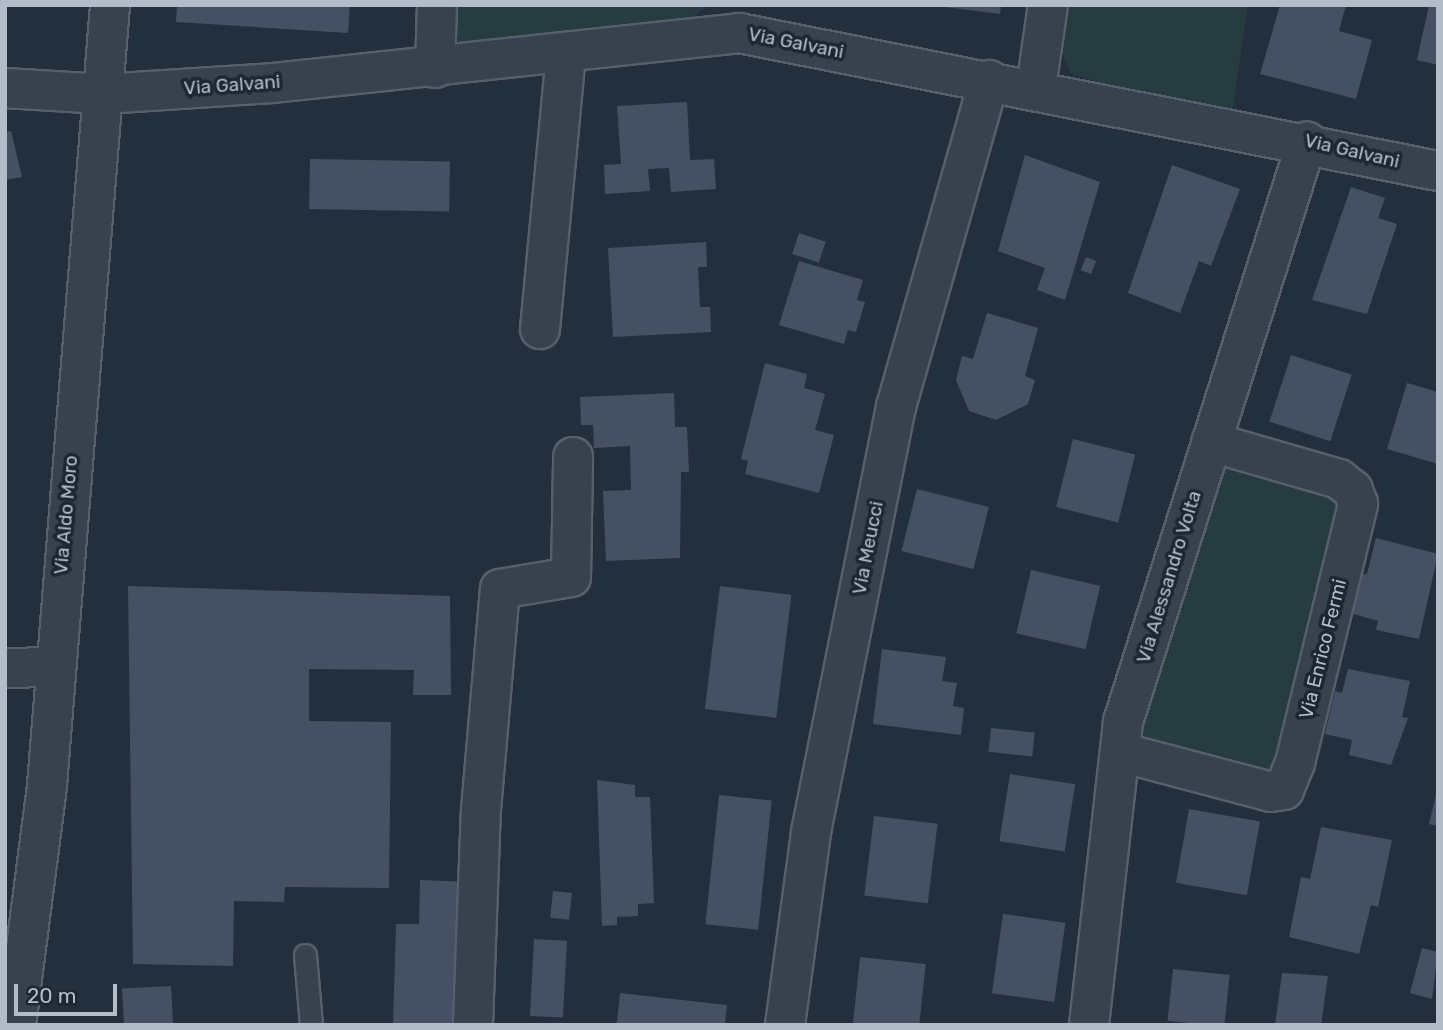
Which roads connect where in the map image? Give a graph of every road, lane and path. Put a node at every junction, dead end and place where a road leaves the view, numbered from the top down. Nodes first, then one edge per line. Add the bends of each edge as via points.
1 (110, 5) edge
2 (437, 5) edge
3 (1048, 5) edge
4 (740, 19) edge
5 (566, 52) junction
6 (435, 68) junction
7 (989, 80) junction
8 (5, 88) edge
9 (1036, 88) junction
10 (103, 94) junction
11 (1307, 141) junction
12 (1438, 171) edge
13 (540, 329) dead end
14 (1211, 442) junction
15 (573, 457) dead end
16 (53, 667) junction
17 (5, 668) edge
18 (1120, 752) junction
19 (305, 955) dead end
20 (16, 1025) edge
21 (311, 1025) edge
22 (473, 1025) edge
23 (785, 1025) edge
24 (1089, 1025) edge

1 - 10 street, Via Aldo Moro
2 - 6 street
3 - 9 street
4 - 5 street, Via Galvani
4 - 7 street, Via Galvani
5 - 6 street, Via Galvani
5 - 13 street
6 - 10 street, Via Galvani
7 - 9 street, Via Galvani
7 - 23 street, Via Meucci via 896,407 811,832
8 - 10 street, Via Galvani
9 - 11 street, Via Galvani
10 - 16 street, Via Aldo Moro
11 - 12 street, Via Galvani
11 - 14 street, Via Alessandro Volta
14 - 18 street, Via Alessandro Volta via 1124,722
14 - 18 street, Via Enrico Fermi via 1339,479 1353,490 1358,504 1295,763 1284,790 1270,792
15 - 22 street via 571,576 500,589 481,810
16 - 17 street
16 - 20 street, Via Aldo Moro via 47,785
18 - 24 street, Via Alessandro Volta
19 - 21 lane

